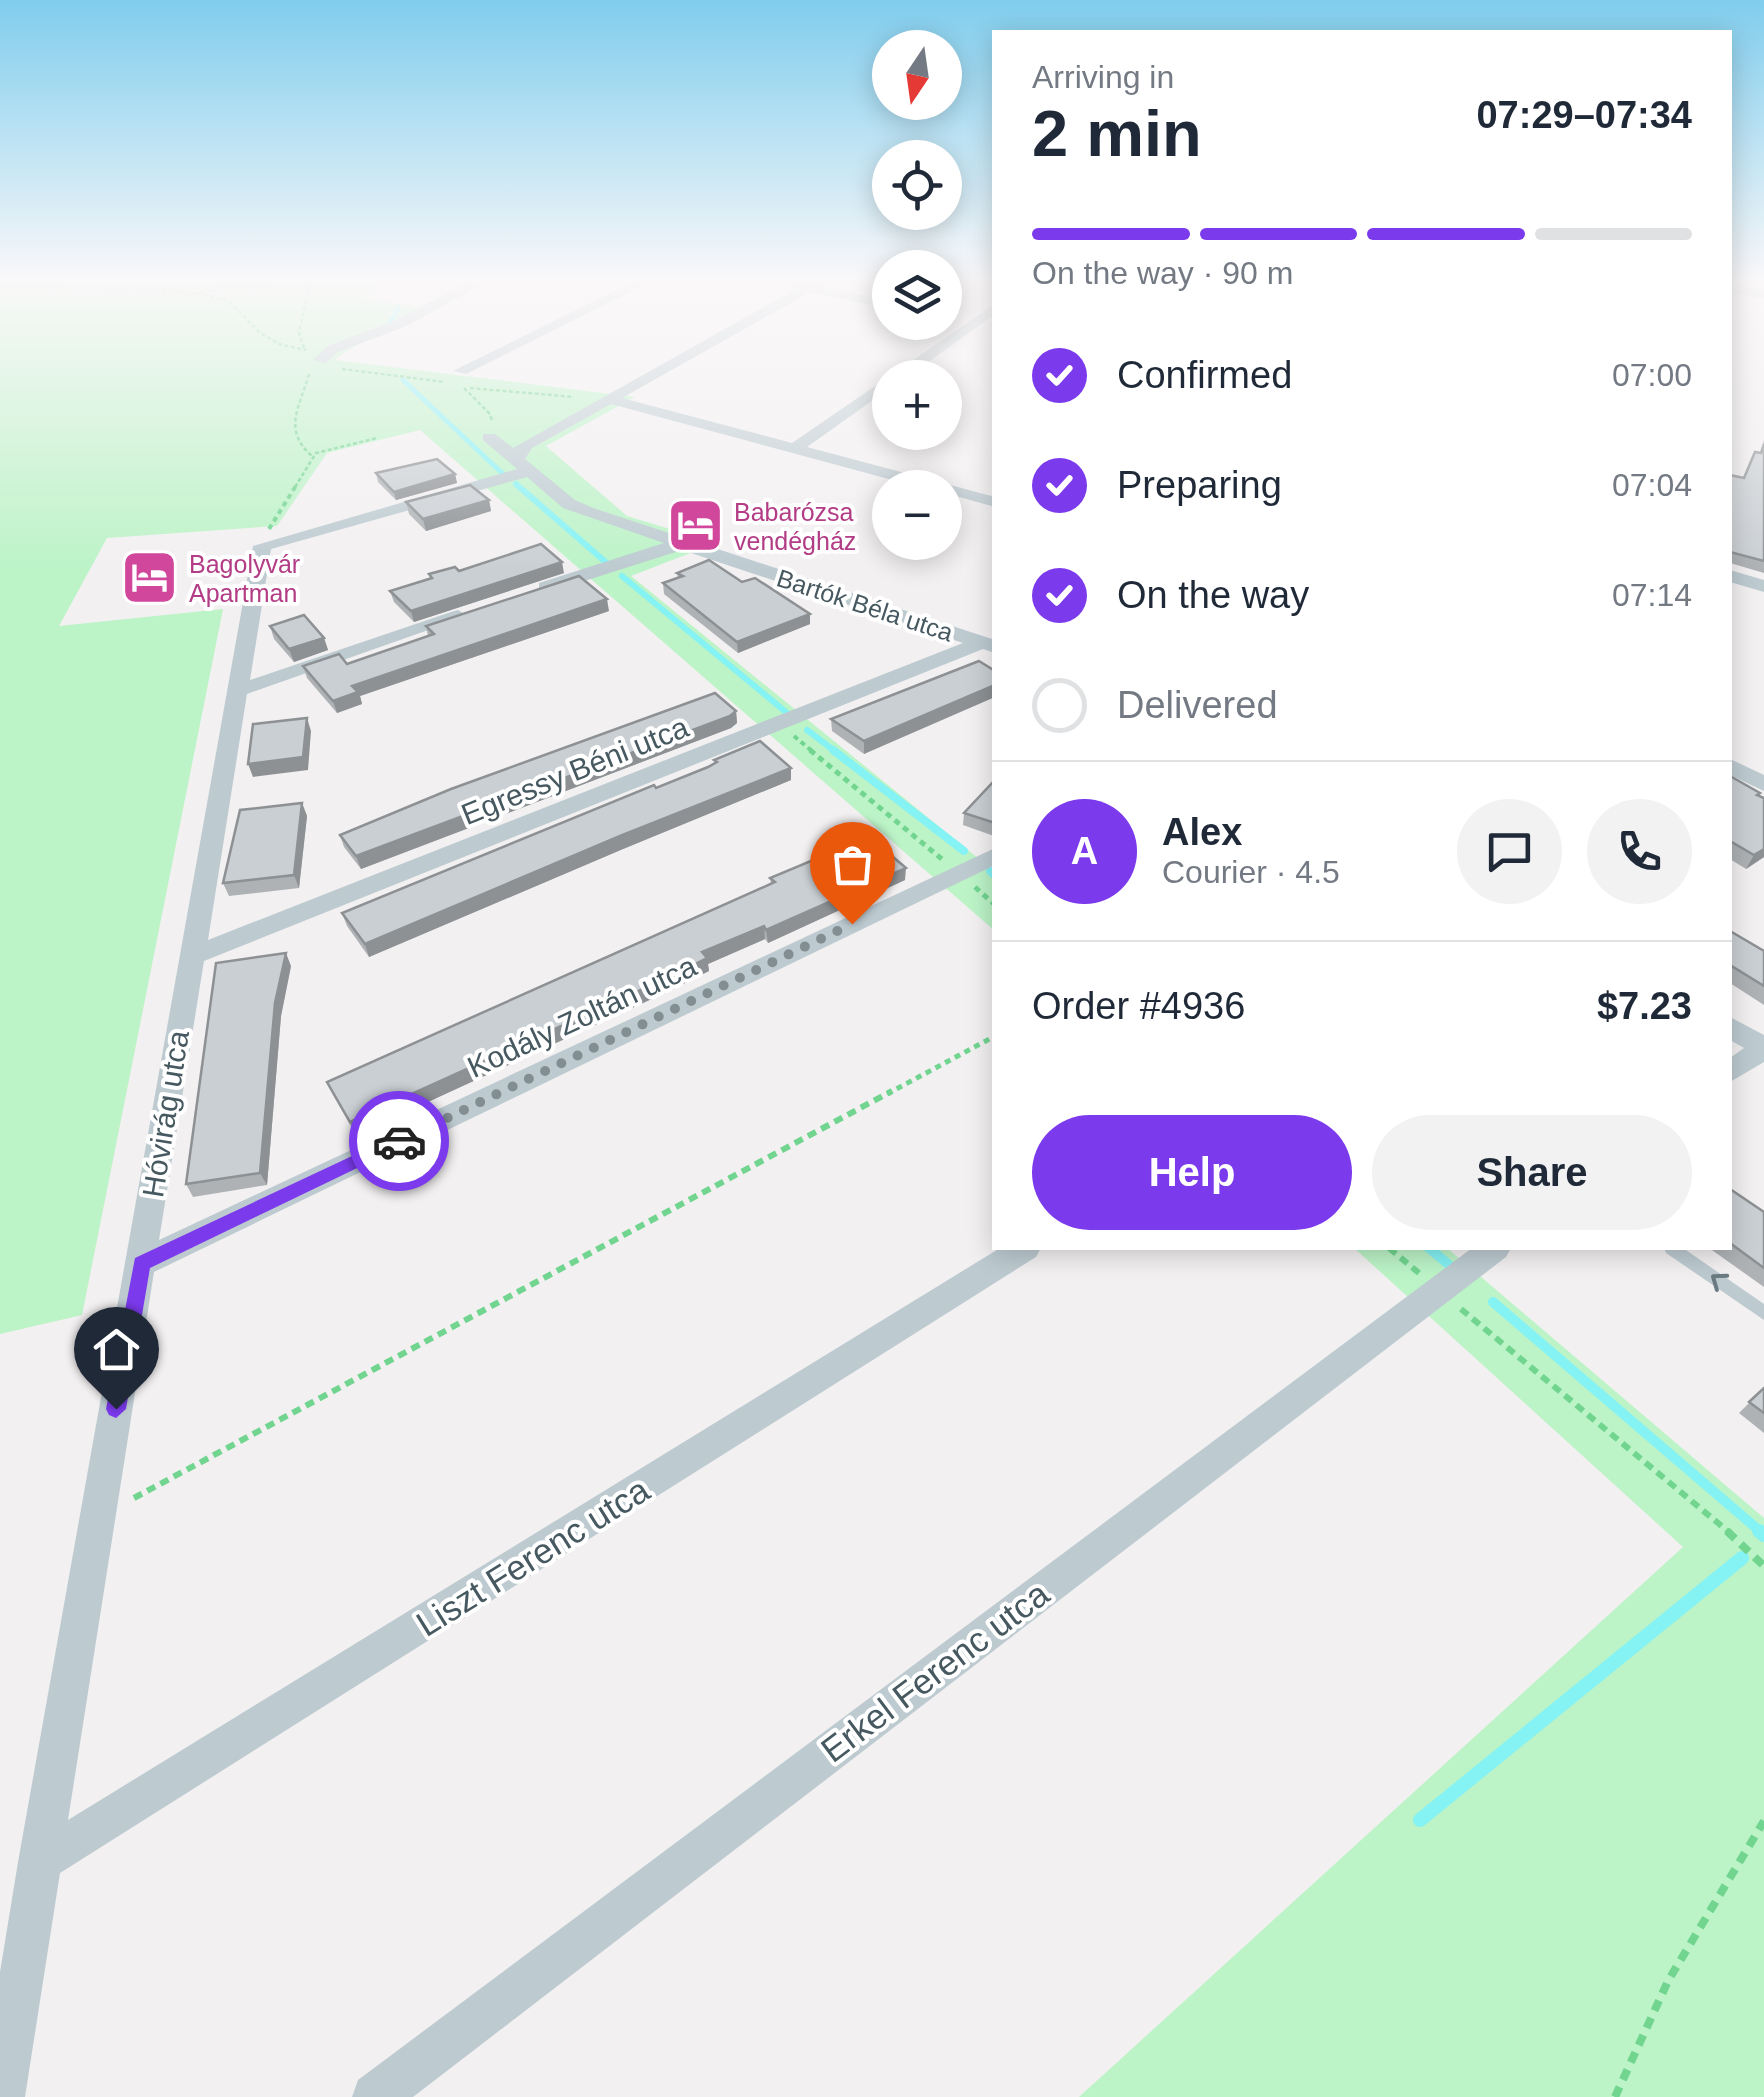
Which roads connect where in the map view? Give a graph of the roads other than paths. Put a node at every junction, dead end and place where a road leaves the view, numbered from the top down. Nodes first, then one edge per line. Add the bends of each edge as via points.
1 (649, 377) edge
2 (872, 393) edge
3 (610, 399) junction
4 (492, 439) road end
5 (796, 447) junction
6 (524, 466) junction
7 (879, 470) edge
8 (962, 493) edge
9 (992, 501) edge
10 (678, 544) junction
11 (1732, 577) edge
12 (1764, 586) edge
13 (535, 590) edge
14 (479, 609) edge
15 (988, 645) edge
16 (236, 691) junction
17 (1732, 767) edge
18 (1764, 784) edge
19 (992, 857) edge
20 (191, 956) junction
21 (1732, 1028) edge
22 (1764, 1048) edge
23 (1732, 1071) edge
24 (1023, 1250) edge
25 (1491, 1250) edge
26 (1675, 1250) edge
27 (142, 1263) junction
28 (1764, 1314) edge
29 (39, 1862) junction
30 (2, 2097) edge
31 (375, 2097) edge

1 - 3 street
2 - 5 street
3 - 5 street
3 - 6 street via 526,445 517,453
4 - 6 street, Bartók Béla utca
5 - 7 street
6 - 10 street, Bartók Béla utca via 576,508
6 - 16 street, Hóvirág utca via 262,546
8 - 9 street
10 - 13 street
10 - 15 street, Bartók Béla utca
11 - 12 street
14 - 16 street
15 - 20 street, Egressy Béni utca
16 - 20 street, Hóvirág utca
17 - 18 street
19 - 27 street, Kodály Zoltán utca
20 - 27 street, Hóvirág utca
21 - 22 street
22 - 23 street
24 - 29 street, Liszt Ferenc utca
25 - 31 street, Erkel Ferenc utca
28 -> 26 lane
27 - 29 street, Hóvirág utca
29 - 30 street, Hóvirág utca

